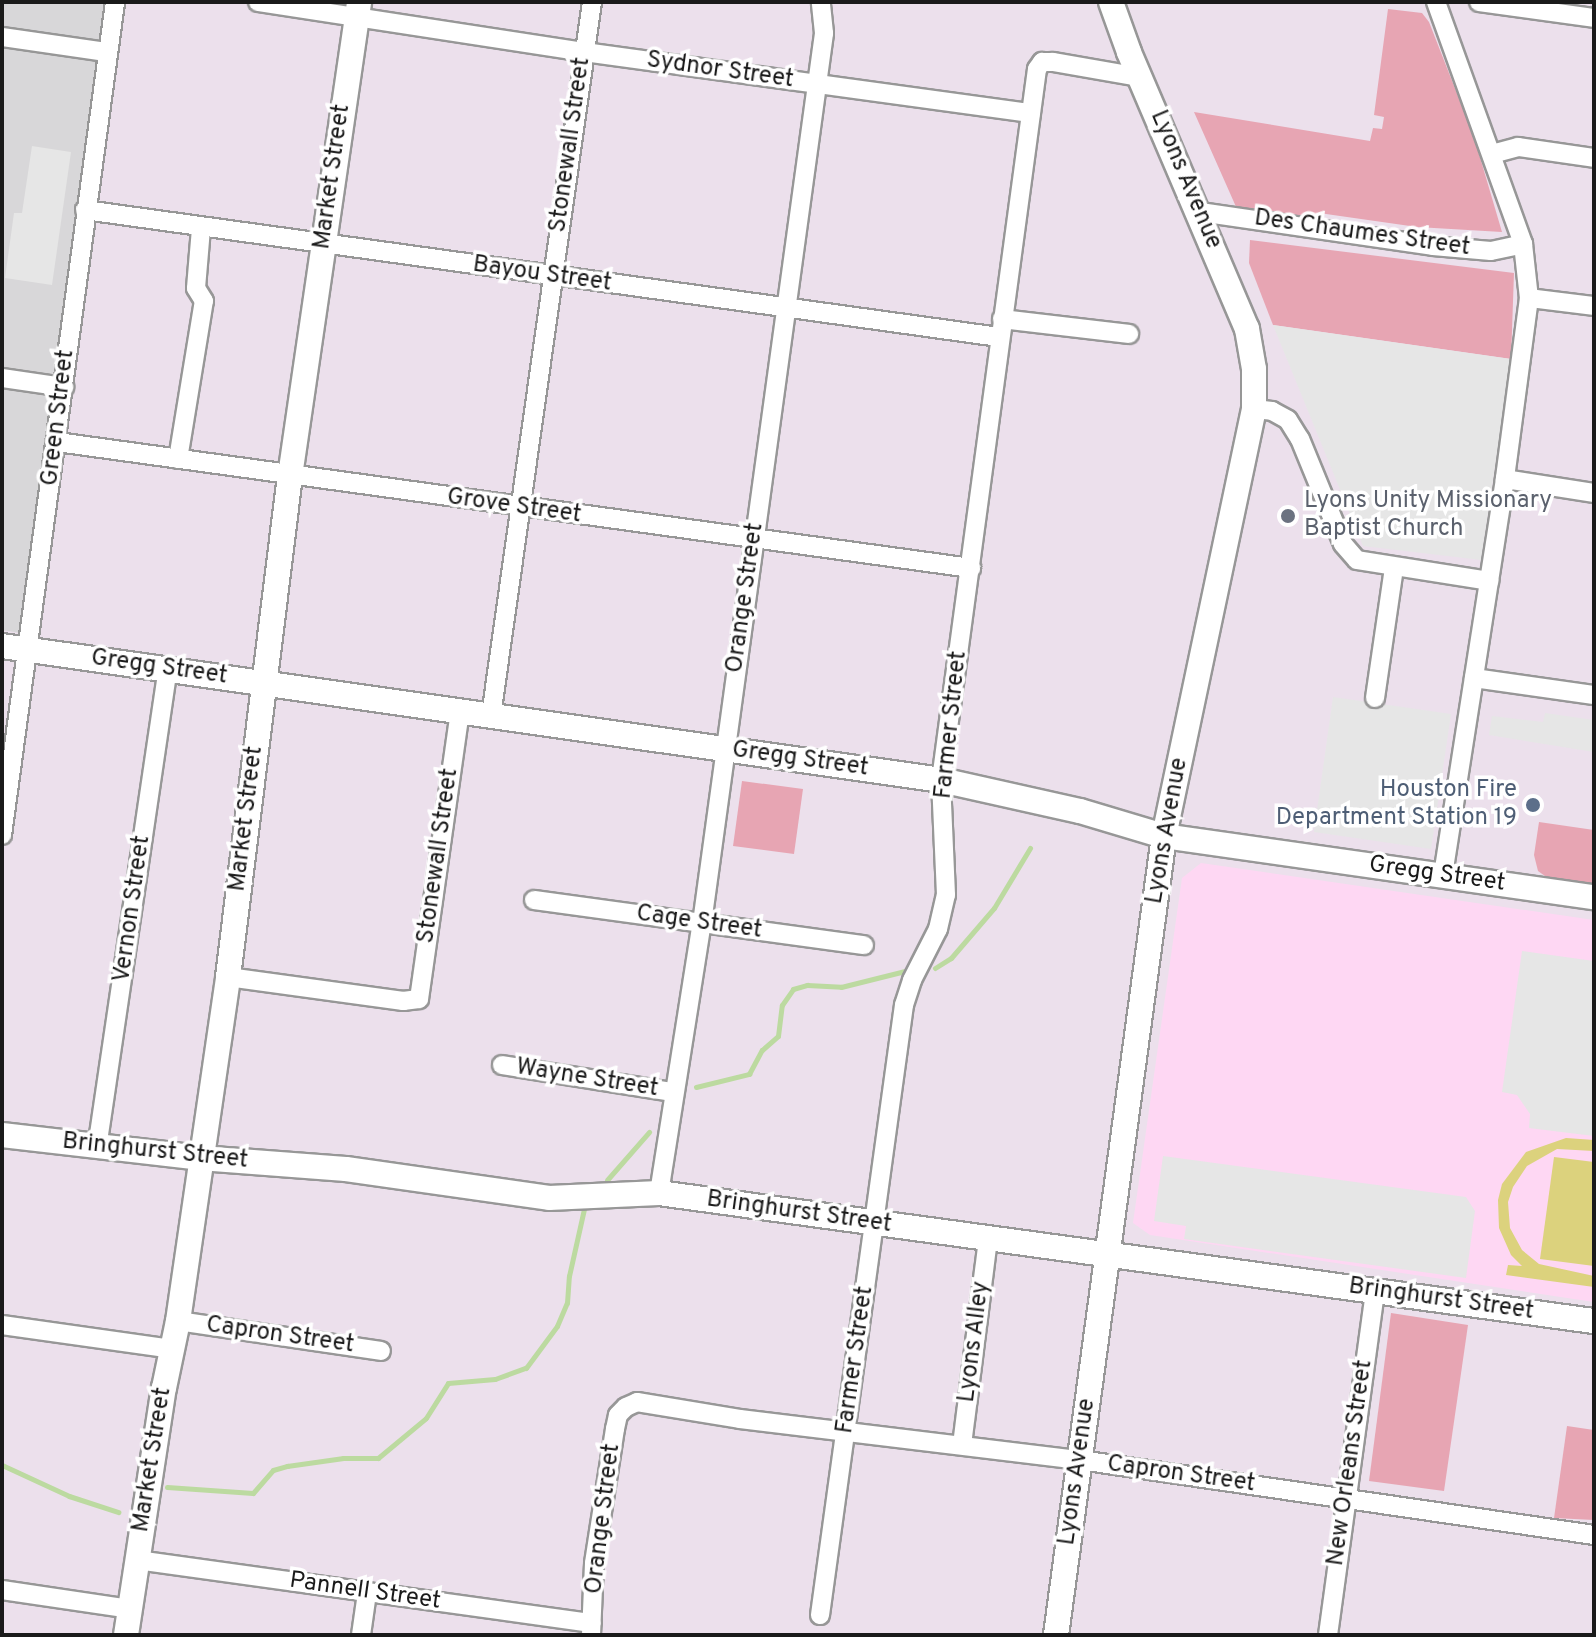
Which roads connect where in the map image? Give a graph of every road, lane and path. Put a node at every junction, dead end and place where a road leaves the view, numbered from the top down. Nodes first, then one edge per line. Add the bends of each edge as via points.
1 (115, 2) edge
2 (258, 2) edge
3 (592, 2) edge
4 (821, 2) edge
5 (1096, 2) edge
6 (1111, 2) edge
7 (1436, 2) edge
8 (1479, 2) edge
9 (358, 8) edge
10 (1594, 18) edge
11 (2, 37) edge
12 (106, 52) junction
13 (584, 52) junction
14 (1129, 52) junction
15 (1140, 77) junction
16 (816, 84) junction
17 (1031, 113) junction
18 (1492, 154) junction
19 (1594, 158) edge
20 (85, 210) junction
21 (1200, 212) junction
22 (201, 228) junction
23 (1523, 244) junction
24 (323, 245) junction
25 (553, 277) junction
26 (1529, 298) junction
27 (1594, 306) edge
28 (785, 308) junction
29 (1001, 328) junction
30 (1129, 334) dead end
31 (2, 378) edge
32 (64, 387) junction
33 (1254, 409) junction
34 (57, 442) junction
35 (178, 459) junction
36 (290, 476) junction
37 (1505, 479) junction
38 (1594, 493) edge
39 (521, 507) junction
40 (754, 540) junction
41 (1394, 567) junction
42 (971, 568) junction
43 (1489, 581) junction
44 (2, 646) edge
45 (27, 650) junction
46 (168, 669) junction
47 (1474, 678) junction
48 (263, 683) junction
49 (1594, 695) edge
50 (1375, 698) dead end
51 (460, 712) junction
52 (491, 716) junction
53 (725, 749) junction
54 (941, 780) junction
55 (2, 835) edge
56 (1164, 836) junction
57 (1443, 876) junction
58 (1594, 897) edge
59 (534, 900) dead end
60 (702, 923) junction
61 (864, 945) dead end
62 (228, 977) junction
63 (502, 1065) dead end
64 (672, 1092) junction
65 (2, 1135) edge
66 (97, 1148) junction
67 (200, 1158) junction
68 (659, 1193) junction
69 (876, 1223) junction
70 (988, 1239) junction
71 (1107, 1253) junction
72 (1375, 1292) junction
73 (178, 1321) junction
74 (1594, 1321) edge
75 (2, 1325) edge
76 (173, 1349) junction
77 (381, 1351) dead end
78 (626, 1407) joint
79 (846, 1432) junction
80 (962, 1445) junction
81 (1080, 1460) junction
82 (1346, 1499) junction
83 (1594, 1535) edge
84 (137, 1560) junction
85 (2, 1590) edge
86 (367, 1593) junction
87 (130, 1609) junction
88 (820, 1615) dead end
89 (592, 1629) edge
90 (126, 1635) edge
91 (361, 1635) edge
92 (1056, 1635) edge
93 (1328, 1635) edge

1 - 12 street, Green Street
2 - 9 street, Sydnor Street
3 - 13 street, Stonewall Street
4 - 16 street, Orange Street via 824,33
5 - 14 street, Lyons Avenue
6 - 14 street, Lyons Avenue
7 - 18 street
8 - 10 street
9 - 13 street, Sydnor Street
9 - 24 street, Market Street
11 - 12 street
12 - 20 street, Green Street
13 - 16 street, Sydnor Street
13 - 25 street, Stonewall Street
14 - 15 street, Lyons Avenue
15 - 17 street via 1042,62
15 - 21 street, Lyons Avenue
16 - 17 street, Sydnor Street
16 - 28 street, Orange Street
17 - 29 street, Farmer Street
18 - 19 street via 1518,147
18 - 23 street
20 - 22 street, Bayou Street
20 - 32 street, Green Street
21 - 23 street, Des Chaumes Street via 1433,246 1491,251
21 - 33 street, Lyons Avenue via 1247,329
22 - 24 street, Bayou Street
22 - 35 street via 196,288 204,301
23 - 26 street
24 - 25 street, Bayou Street
24 - 36 street, Market Street
25 - 28 street, Bayou Street
25 - 39 street, Stonewall Street
26 - 27 street
26 - 37 street
28 - 29 street, Bayou Street
28 - 40 street, Orange Street
29 - 30 street, Bayou Street
29 - 42 street, Farmer Street
31 - 32 street
32 - 34 street, Green Street
33 - 41 street via 1288,420 1350,555
33 - 56 street, Lyons Avenue
34 - 35 street, Grove Street
34 - 45 street, Green Street
35 - 36 street, Grove Street
36 - 39 street, Grove Street
36 - 48 street, Market Street
37 - 38 street
37 - 43 street
39 - 40 street, Grove Street
39 - 52 street, Stonewall Street
40 - 42 street, Grove Street
40 - 53 street, Orange Street
41 - 43 street
41 - 50 street
42 - 54 street, Farmer Street
43 - 47 street
44 - 45 street, Gregg Street
45 - 46 street, Gregg Street
45 - 55 street, Green Street
46 - 48 street, Gregg Street
46 - 66 street, Vernon Street
47 - 49 street
47 - 57 street
48 - 51 street, Gregg Street
48 - 62 street, Market Street
51 - 52 street, Gregg Street
51 - 62 street, Stonewall Street via 419,999
52 - 53 street, Gregg Street
53 - 54 street, Gregg Street
53 - 60 street, Orange Street
54 - 56 street, Gregg Street
54 - 69 street, Farmer Street via 946,895 938,929 904,1005
56 - 57 street, Gregg Street
56 - 71 street, Lyons Avenue
57 - 58 street, Gregg Street
59 - 60 street, Cage Street
60 - 61 street, Cage Street
60 - 64 street, Orange Street
62 - 67 street, Market Street
63 - 64 street, Wayne Street
64 - 68 street, Orange Street
65 - 66 street, Bringhurst Street
66 - 67 street, Bringhurst Street
67 - 68 street, Bringhurst Street via 346,1169 549,1198
67 - 73 street, Market Street
68 - 69 street, Bringhurst Street
69 - 70 street, Bringhurst Street
69 - 79 street, Farmer Street
70 - 71 street, Bringhurst Street
70 - 80 street, Lyons Alley
71 - 72 street, Bringhurst Street
71 - 81 street, Lyons Avenue
72 - 74 street, Bringhurst Street
72 - 82 street, New Orleans Street
73 - 76 street, Market Street
73 - 77 street, Capron Street
75 - 76 street, Capron Street
76 - 84 street, Market Street
78 - 79 street, Capron Street via 637,1402
78 - 89 street, Orange Street via 615,1429 594,1563
79 - 80 street, Capron Street
79 - 88 street, Farmer Street
80 - 81 street, Capron Street
81 - 82 street, Capron Street
81 - 92 street, Lyons Avenue
82 - 83 street, Capron Street
82 - 93 street, New Orleans Street
84 - 86 street, Pannell Street
84 - 87 street, Market Street
85 - 87 street
86 - 89 street, Pannell Street
86 - 91 street
87 - 90 street, Market Street

